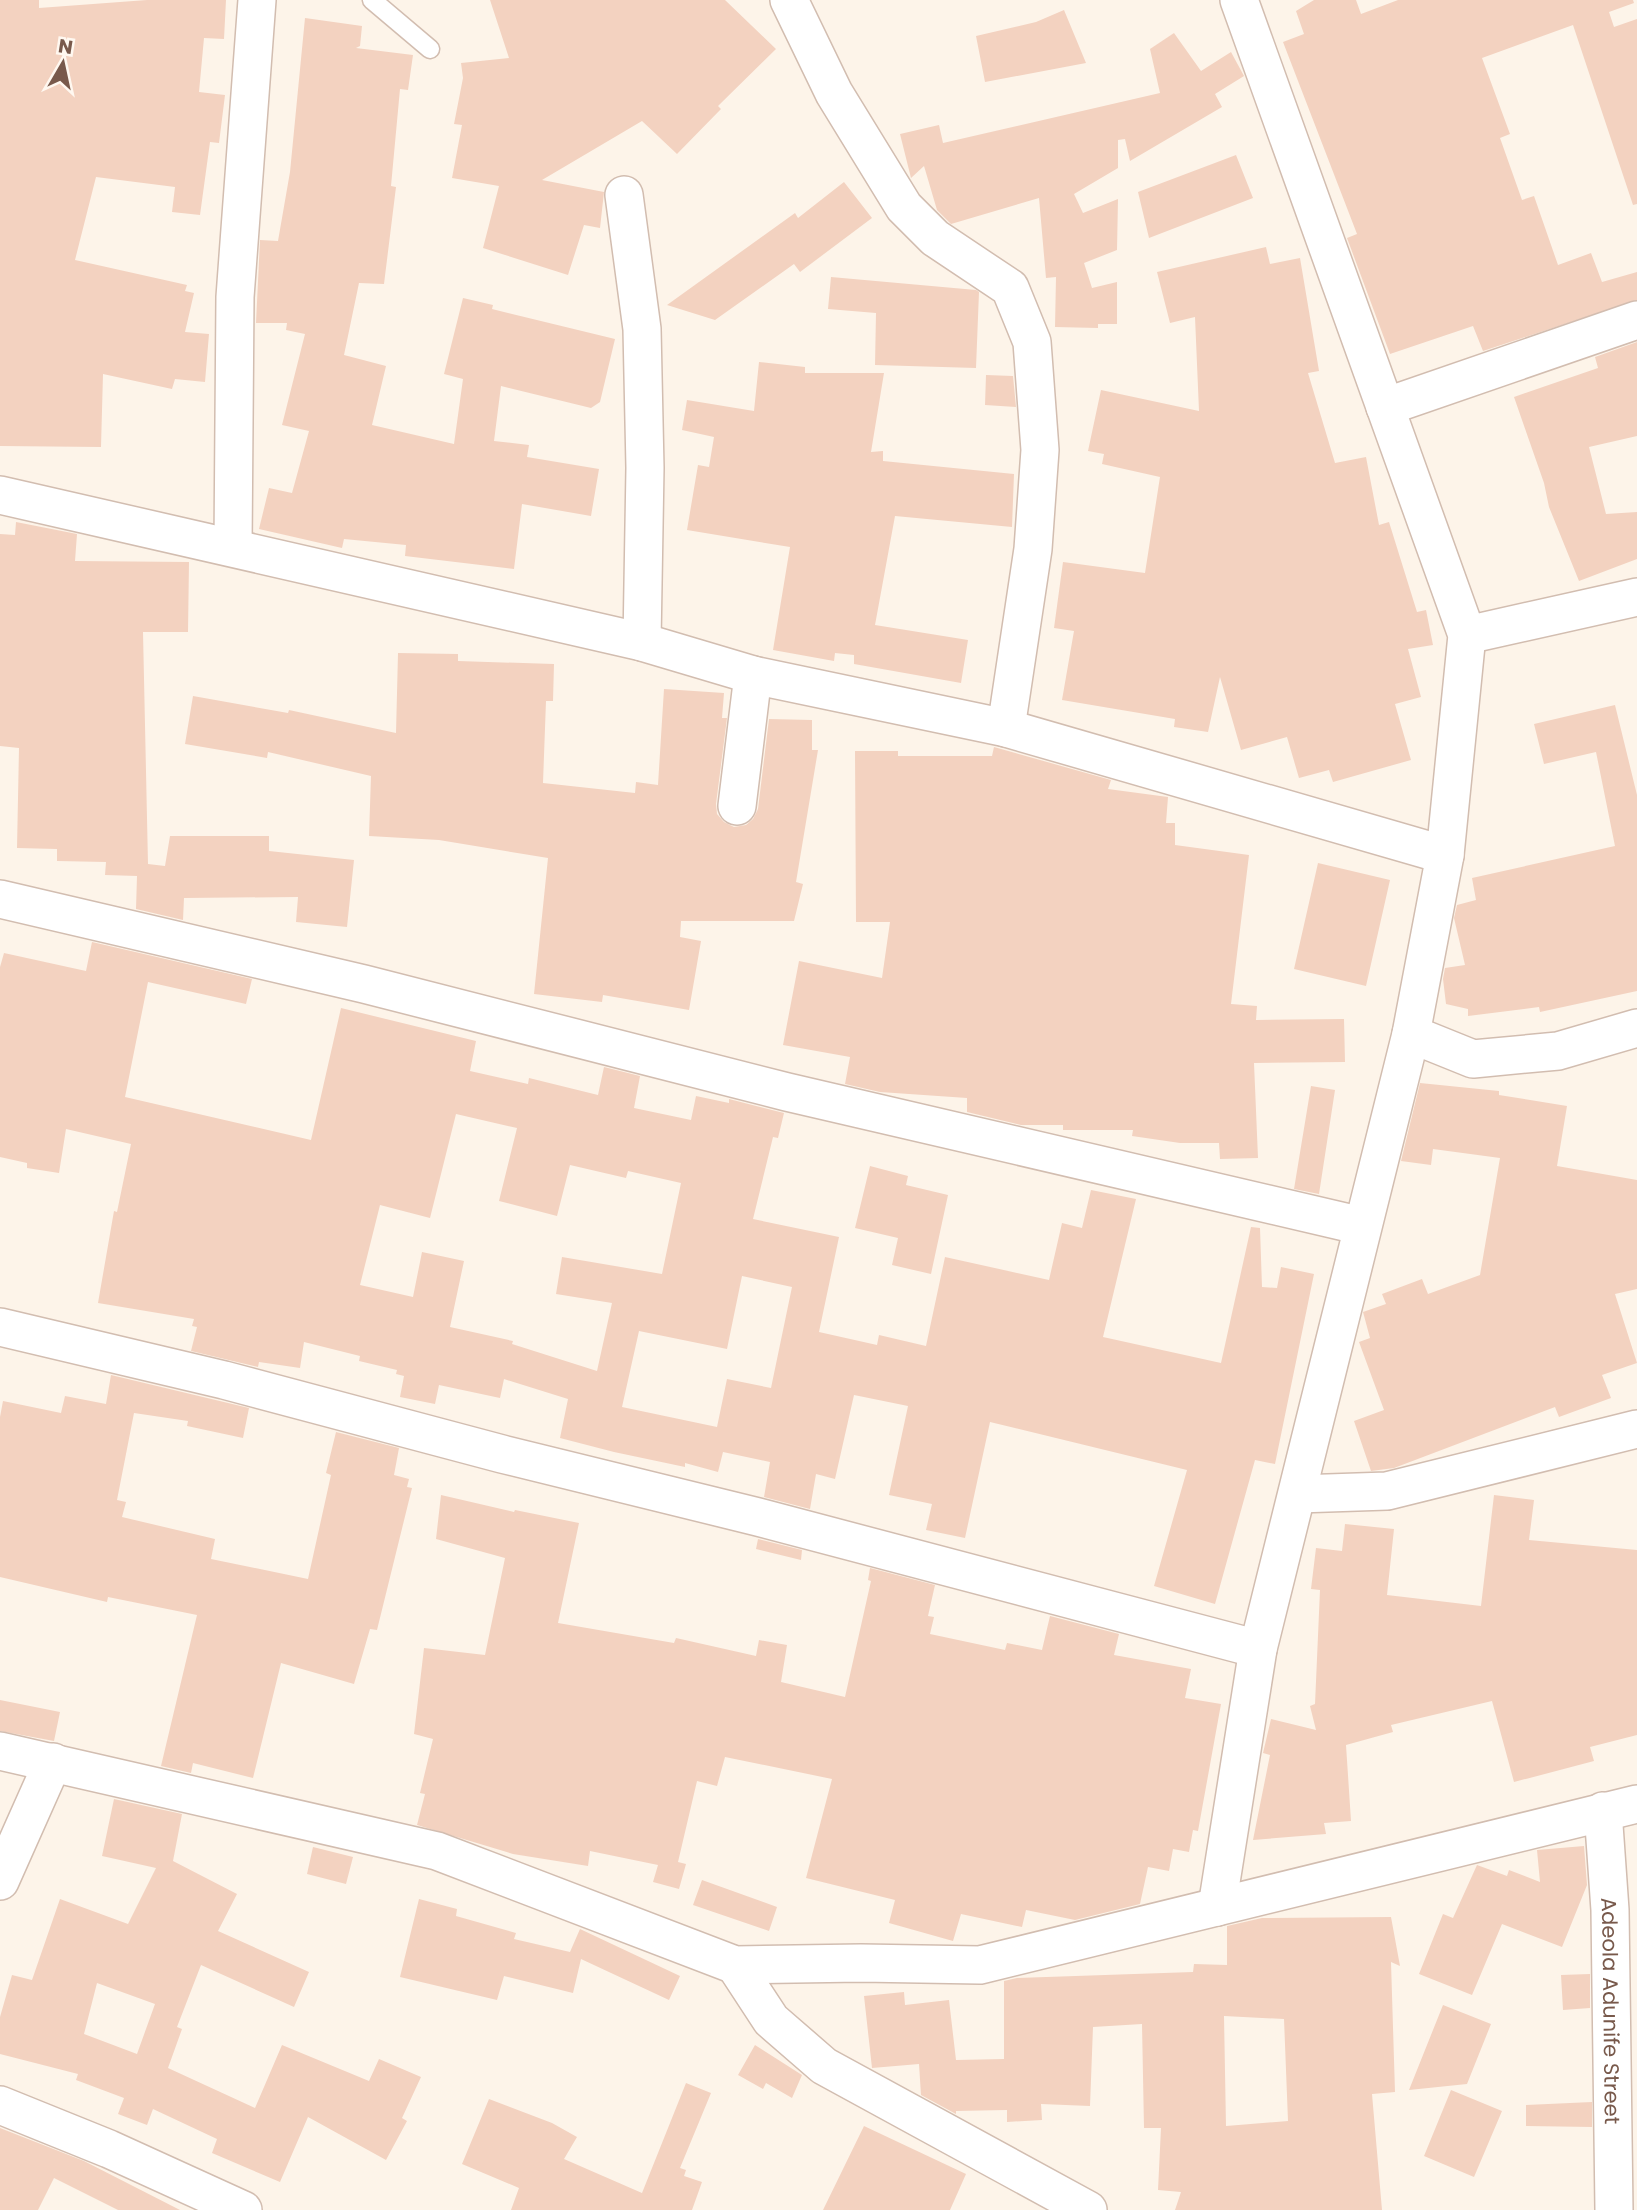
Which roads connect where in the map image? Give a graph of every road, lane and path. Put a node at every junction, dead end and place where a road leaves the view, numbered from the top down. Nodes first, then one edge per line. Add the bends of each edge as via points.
1 (257, 0) edge
2 (372, 0) edge
3 (789, 0) edge
4 (1239, 0) edge
5 (430, 49) dead end
6 (624, 195) dead end
7 (1637, 320) edge
8 (1385, 407) junction
9 (0, 495) edge
10 (233, 547) junction
11 (1637, 597) edge
12 (1467, 635) junction
13 (642, 642) junction
14 (753, 675) junction
15 (1006, 728) junction
16 (737, 806) dead end
17 (1445, 855) junction
18 (0, 899) edge
19 (1637, 1028) edge
20 (1411, 1034) junction
21 (1362, 1226) junction
22 (0, 1327) edge
23 (1637, 1429) edge
24 (1298, 1494) junction
25 (1258, 1649) junction
26 (0, 1751) edge
27 (53, 1762) junction
28 (1620, 1808) edge
29 (0, 1881) edge
30 (1217, 1907) junction
31 (736, 1965) junction
32 (0, 2105) edge
33 (243, 2210) edge
34 (1088, 2210) edge
35 (1614, 2210) edge

1 - 10 street via 235,296
2 - 5 lane
3 - 15 street via 834,93 904,207 935,238 1010,288 1032,342 1040,450 1033,549
4 - 8 street
6 - 13 street via 642,329
7 - 8 street
8 - 12 street
9 - 10 street
10 - 13 street
11 - 12 street
12 - 17 street
13 - 14 street
14 - 15 street
14 - 16 street
15 - 17 street
17 - 20 street
18 - 21 street via 364,984 787,1092
19 - 20 street via 1558,1051 1473,1059
20 - 21 street
21 - 24 street
22 - 25 street via 224,1380
23 - 24 street via 1387,1491
24 - 25 street
25 - 30 street
26 - 27 street
27 - 29 street
27 - 31 street via 437,1851
28 - 30 street
28 - 35 street, Adeola Adunife Street via 1610,1910
30 - 31 street via 980,1965
31 - 34 street via 771,2020 824,2066
32 - 33 street

